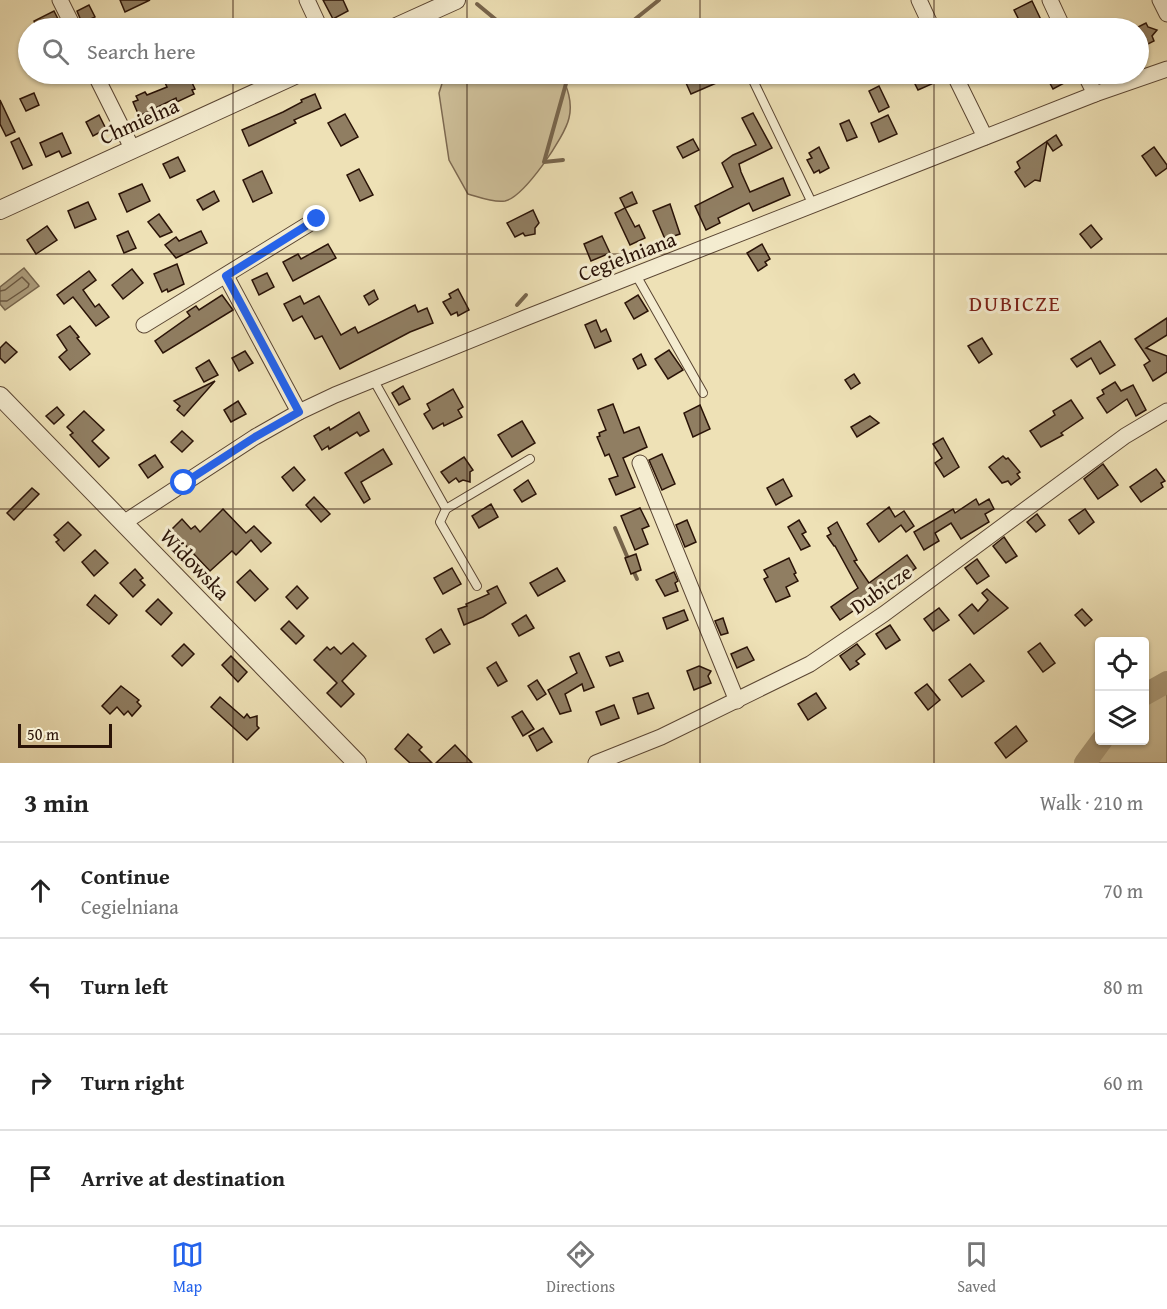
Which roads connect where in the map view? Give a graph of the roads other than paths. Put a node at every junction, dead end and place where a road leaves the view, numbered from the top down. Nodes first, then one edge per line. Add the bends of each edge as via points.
1 (60, 0) edge
2 (306, 0) edge
3 (456, 0) edge
4 (919, 0) edge
5 (1050, 0) edge
6 (1160, 0) edge
7 (1167, 14) edge
8 (69, 18) edge
9 (315, 18) edge
10 (416, 18) edge
11 (927, 18) edge
12 (1058, 18) edge
13 (1167, 69) edge
14 (1149, 75) edge
15 (100, 84) edge
16 (275, 84) edge
17 (755, 84) edge
18 (959, 84) edge
19 (1090, 84) edge
20 (1124, 84) edge
21 (1095, 94) junction
22 (985, 137) junction
23 (132, 148) junction
24 (813, 205) junction
25 (0, 210) edge
26 (317, 219) dead end
27 (636, 275) junction
28 (226, 276) junction
29 (144, 325) dead end
30 (373, 379) junction
31 (703, 393) dead end
32 (0, 396) edge
33 (1167, 411) edge
34 (299, 412) junction
35 (530, 459) dead end
36 (640, 464) dead end
37 (446, 509) junction
38 (126, 525) junction
39 (477, 586) dead end
40 (737, 701) junction
41 (357, 763) edge
42 (596, 763) edge

1 - 8 street
2 - 9 street
3 - 10 street
4 - 11 street
5 - 12 street
6 - 7 street
13 - 14 street, Cegielniana
15 - 23 street
16 - 23 street, Chmielna
17 - 24 lane
18 - 22 street
19 - 21 street
20 - 21 street, Cegielniana
21 - 22 street, Cegielniana
22 - 24 street, Cegielniana
23 - 25 street, Chmielna
24 - 27 street, Cegielniana
26 - 28 street
27 - 30 street, Cegielniana
27 - 31 lane
28 - 29 street
28 - 34 street
30 - 34 street, Cegielniana
30 - 37 lane
32 - 38 street, Widowska
33 - 40 street, Dubicze via 1125,436 810,664
34 - 38 street, Cegielniana via 130,518
35 - 37 lane
36 - 40 street
37 - 39 lane via 440,522
38 - 41 street, Widowska
40 - 42 street, Dubicze

